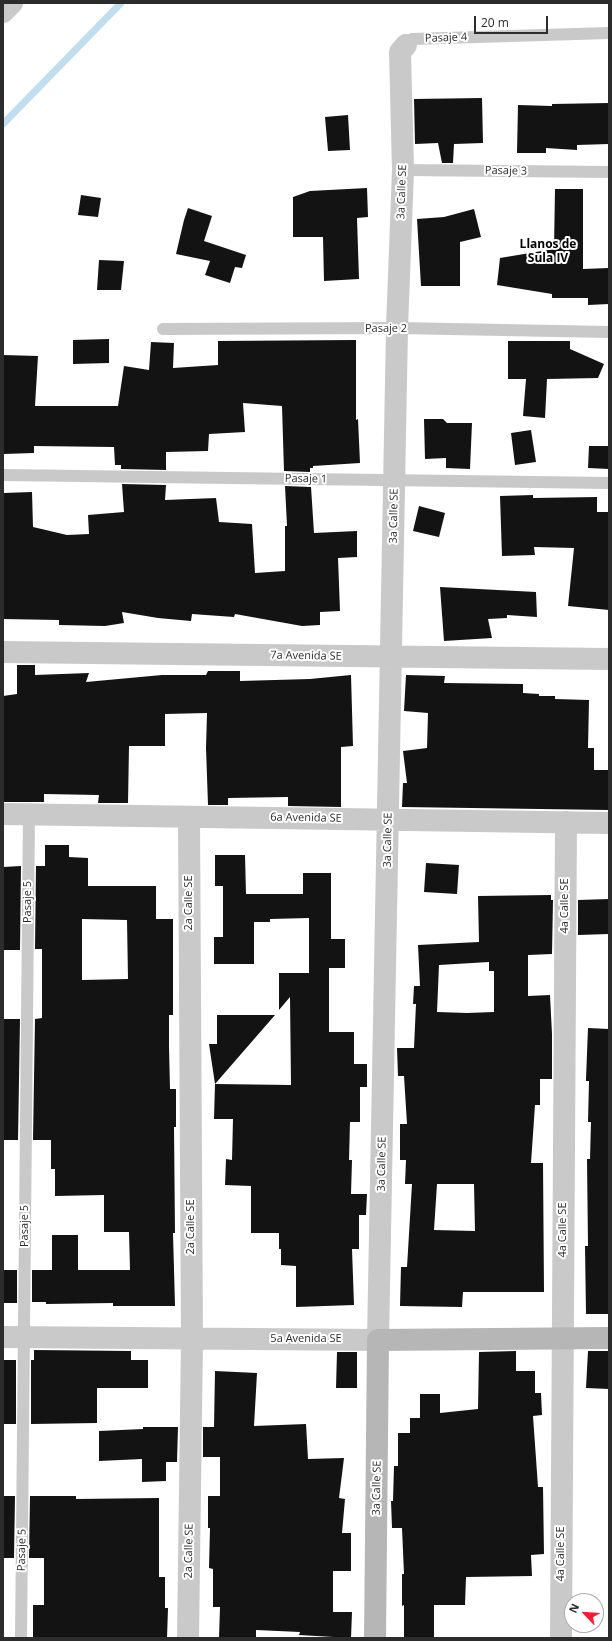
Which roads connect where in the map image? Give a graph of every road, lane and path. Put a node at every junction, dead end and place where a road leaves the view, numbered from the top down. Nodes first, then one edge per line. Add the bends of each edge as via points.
1 (12, 3) edge
2 (3, 12) edge
3 (609, 33) edge
4 (406, 45) joint
5 (404, 170) junction
6 (609, 172) edge
7 (397, 328) junction
8 (163, 329) dead end
9 (609, 332) edge
10 (3, 475) edge
11 (394, 480) junction
12 (609, 483) edge
13 (3, 652) edge
14 (391, 657) junction
15 (609, 659) edge
16 (3, 814) edge
17 (29, 814) junction
18 (189, 817) junction
19 (388, 820) junction
20 (566, 822) junction
21 (609, 823) edge
22 (3, 1337) edge
23 (24, 1337) junction
24 (562, 1338) junction
25 (609, 1338) edge
26 (192, 1339) junction
27 (378, 1340) junction
28 (21, 1638) edge
29 (188, 1638) edge
30 (375, 1638) edge
31 (561, 1638) edge

1 - 2 street
3 - 4 lane, Pasaje 4 via 412,39
4 - 5 street, 3a Calle SE via 400,52
5 - 6 lane, Pasaje 3
5 - 7 street, 3a Calle SE
7 - 8 lane, Pasaje 2
7 - 9 lane, Pasaje 2
7 - 11 street, 3a Calle SE
10 - 11 lane, Pasaje 1
11 - 12 lane, Pasaje 1
11 - 14 street, 3a Calle SE
13 - 14 street, 7a Avenida SE
14 - 15 street, 7a Avenida SE
14 - 19 street, 3a Calle SE
16 - 17 street, 6a Avenida SE
17 - 18 street, 6a Avenida SE
17 - 23 lane, Pasaje 5
18 - 19 street, 6a Avenida SE
18 - 26 street, 2a Calle SE
19 - 20 street, 6a Avenida SE
19 - 27 street, 3a Calle SE
20 - 21 street, 6a Avenida SE
20 - 24 street, 4a Calle SE
22 - 23 street, 5a Avenida SE
23 - 26 street, 5a Avenida SE
23 - 28 lane, Pasaje 5
24 - 25 street, 5a Avenida SE
24 - 27 street, 5a Avenida SE
24 - 31 street, 4a Calle SE
26 - 27 street, 5a Avenida SE
26 - 29 street, 2a Calle SE
27 - 30 street, 3a Calle SE

